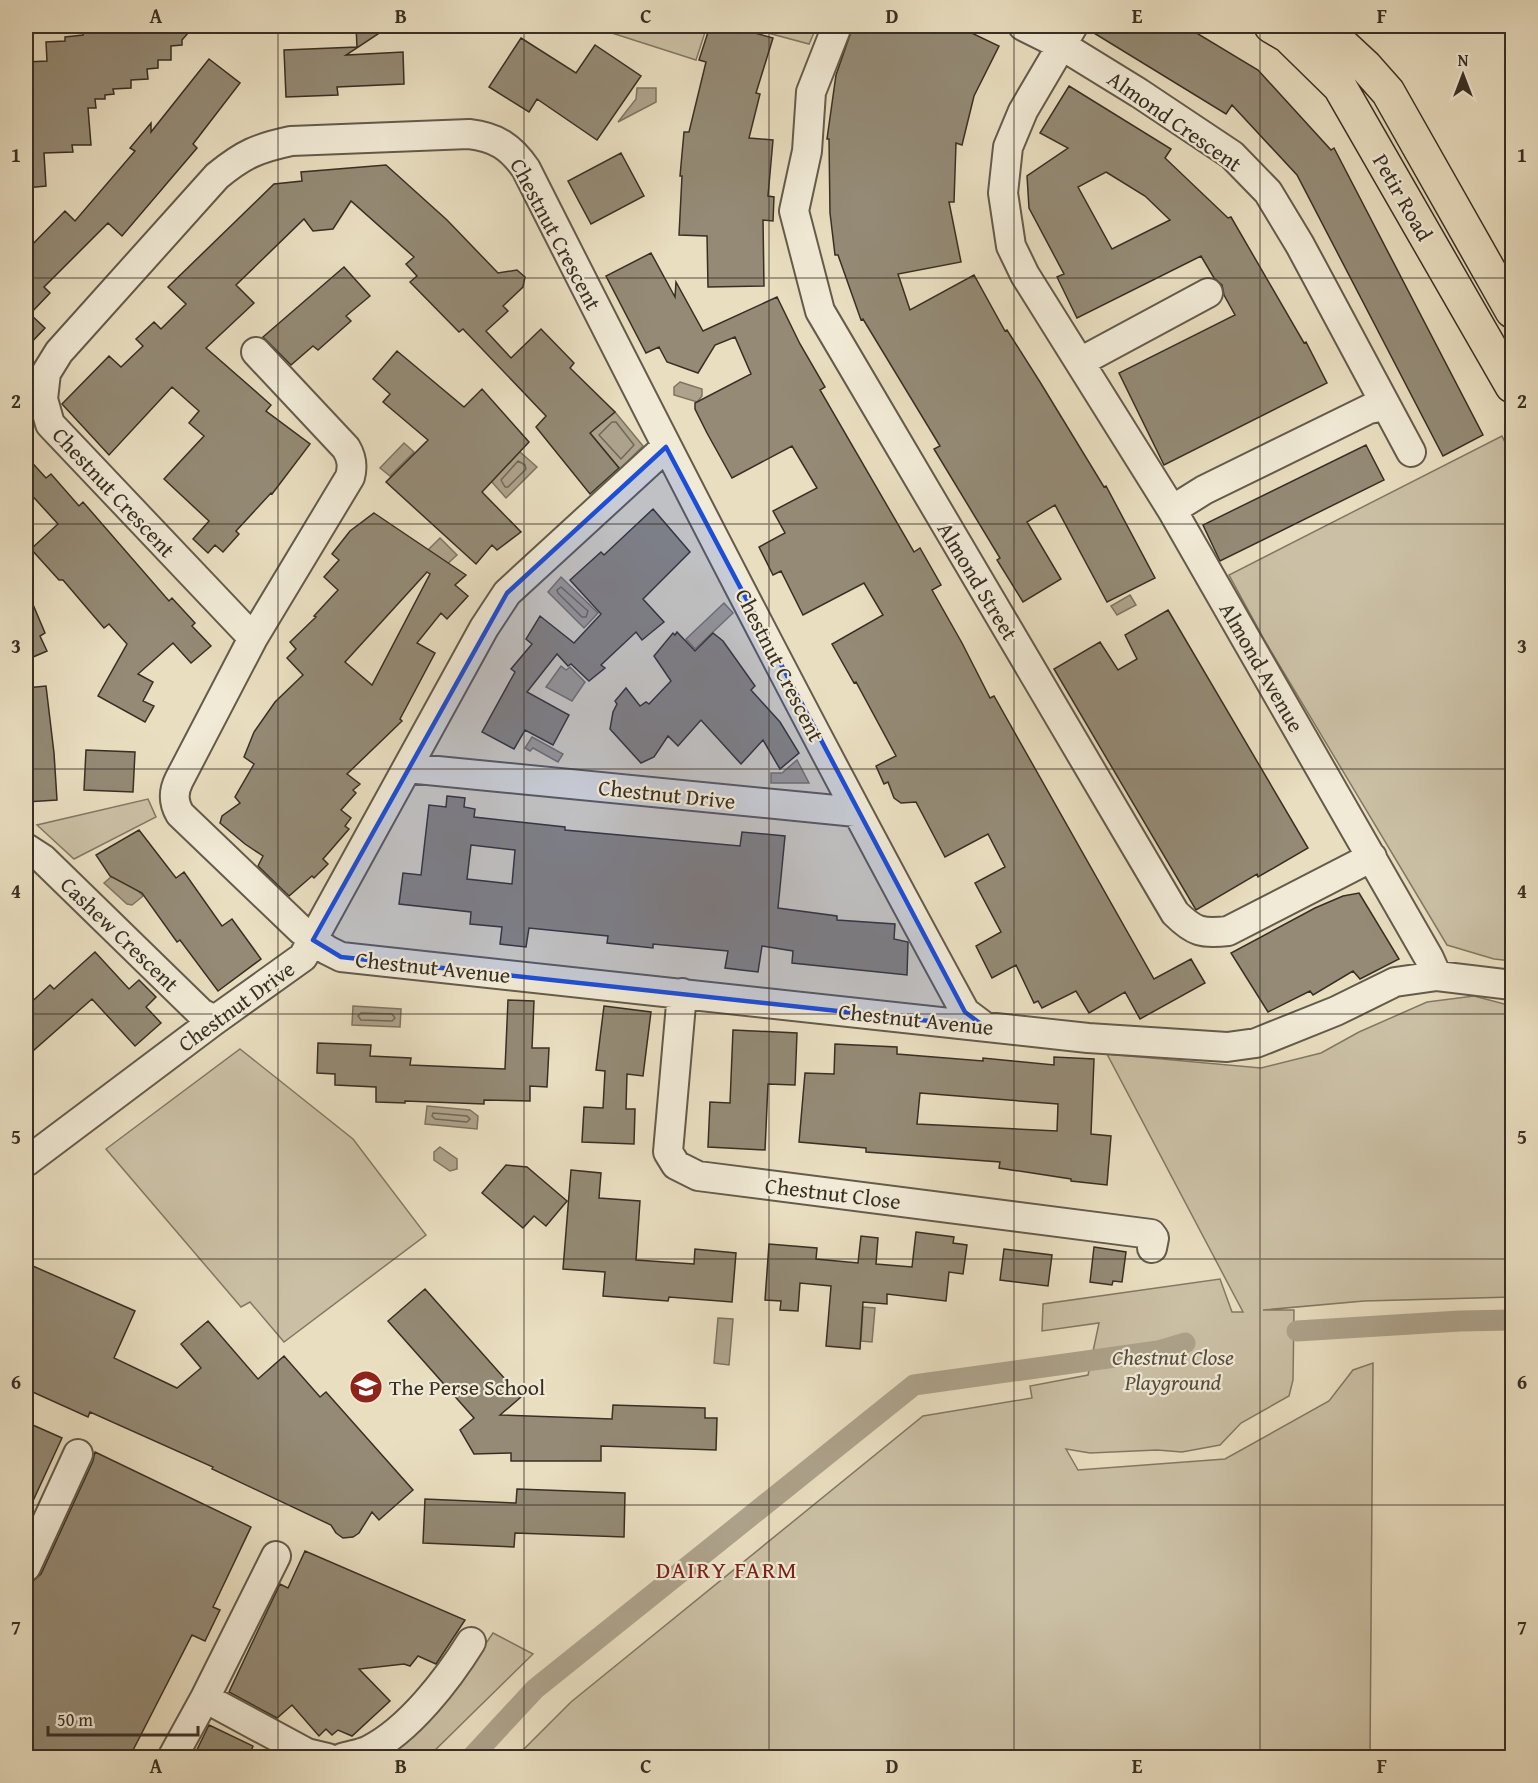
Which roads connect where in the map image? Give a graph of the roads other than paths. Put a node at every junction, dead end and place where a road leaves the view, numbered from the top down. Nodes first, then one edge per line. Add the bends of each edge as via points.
1 (837, 26) edge
2 (1023, 26) edge
3 (1271, 26) edge
4 (1322, 26) edge
5 (1067, 35) edge
6 (1208, 293) dead end
7 (1508, 303) edge
8 (1474, 317) junction
9 (256, 352) dead end
10 (1080, 362) junction
11 (1512, 386) edge
12 (1385, 406) junction
13 (666, 447) junction
14 (1412, 452) dead end
15 (1172, 510) junction
16 (254, 638) junction
17 (407, 768) junction
18 (856, 812) junction
19 (26, 848) edge
20 (1372, 857) junction
21 (313, 940) junction
22 (1437, 976) junction
23 (1512, 985) edge
24 (682, 993) junction
25 (215, 1020) junction
26 (985, 1027) junction
27 (26, 1162) edge
28 (1152, 1248) dead end
29 (78, 1455) dead end
30 (276, 1556) dead end
31 (26, 1568) edge
32 (471, 1642) dead end
33 (205, 1698) junction
34 (172, 1758) edge
35 (328, 1758) edge
36 (342, 1758) edge

1 - 20 street, Almond Street via 811,92 807,152 794,211 820,312 1175,913 1188,926 1208,933 1228,931
2 - 5 street, Almond Crescent
3 - 8 main road, Petir Road via 1288,36 1340,87
4 - 7 main road, Petir Road via 1388,92
5 - 10 street, Almond Avenue via 1023,111 1008,147 1003,194 1011,246
5 - 12 street, Almond Crescent via 1139,93 1232,155 1268,192
6 - 10 street
7 - 8 main road via 1508,313 1499,324 1486,324
8 - 11 main road, Petir Road
9 - 16 street via 346,448 352,462 350,477
10 - 15 street, Almond Avenue
12 - 14 street, Almond Crescent
12 - 15 street via 1369,409 1204,490
13 - 16 street, Chestnut Crescent via 526,169 503,143 469,134 291,141 239,158 217,176 59,352 45,373 43,399 50,424
13 - 17 street, Chestnut Drive via 507,593
13 - 18 street, Chestnut Crescent
15 - 20 street, Almond Avenue
16 - 21 street via 175,788 175,806
17 - 18 street, Chestnut Drive
17 - 21 street, Chestnut Drive
18 - 26 street, Chestnut Crescent via 965,1012
19 - 25 street, Cashew Crescent via 43,859 201,1012
20 - 22 street, Almond Avenue
21 - 24 street, Chestnut Avenue via 341,957
21 - 25 street, Chestnut Drive via 303,957
22 - 23 street, Chestnut Avenue
22 - 26 street, Chestnut Avenue via 1395,982 1256,1043 1227,1047
24 - 26 street, Chestnut Avenue
24 - 28 street, Chestnut Close via 668,1152 676,1165 698,1176 1151,1234
25 - 27 street, Chestnut Drive
29 - 31 street
30 - 33 street
32 - 36 street via 447,1678 387,1739 368,1751
33 - 34 street
33 - 35 street via 307,1753

